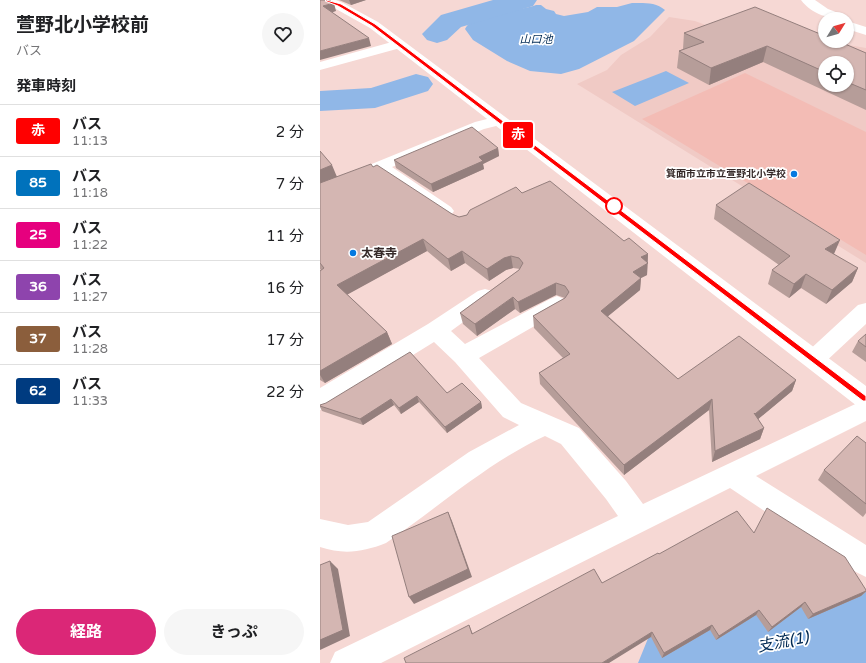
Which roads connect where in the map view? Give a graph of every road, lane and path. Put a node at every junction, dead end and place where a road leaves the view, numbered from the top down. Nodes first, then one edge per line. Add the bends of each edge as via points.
1 (326, 0) edge
2 (806, 0) edge
3 (824, 12) edge
4 (854, 22) edge
5 (866, 25) edge
6 (854, 27) edge
7 (866, 31) edge
8 (399, 44) junction
9 (321, 66) dead end
10 (499, 121) junction
11 (380, 167) junction
12 (320, 191) edge
13 (462, 222) edge
14 (500, 285) edge
15 (557, 304) edge
16 (866, 311) edge
17 (436, 330) junction
18 (463, 356) junction
19 (814, 359) junction
20 (866, 399) edge
21 (320, 400) edge
22 (866, 409) edge
23 (545, 425) junction
24 (732, 475) junction
25 (638, 521) junction
26 (320, 533) edge
27 (866, 562) edge
28 (346, 663) edge

1 - 8 street via 374,25
2 - 3 street
4 - 5 street
6 - 7 street
8 - 9 street
8 - 10 street
10 - 11 street via 480,126
10 - 19 street
11 - 12 street
11 - 13 street
14 - 17 street
15 - 18 street
16 - 19 street
17 - 18 street
17 - 21 street
18 - 23 street via 512,410
19 - 20 street
22 - 24 street
23 - 25 street via 570,436 616,490
23 - 26 street via 521,434 492,452 366,538 353,539
24 - 25 street
24 - 27 street
25 - 28 street

